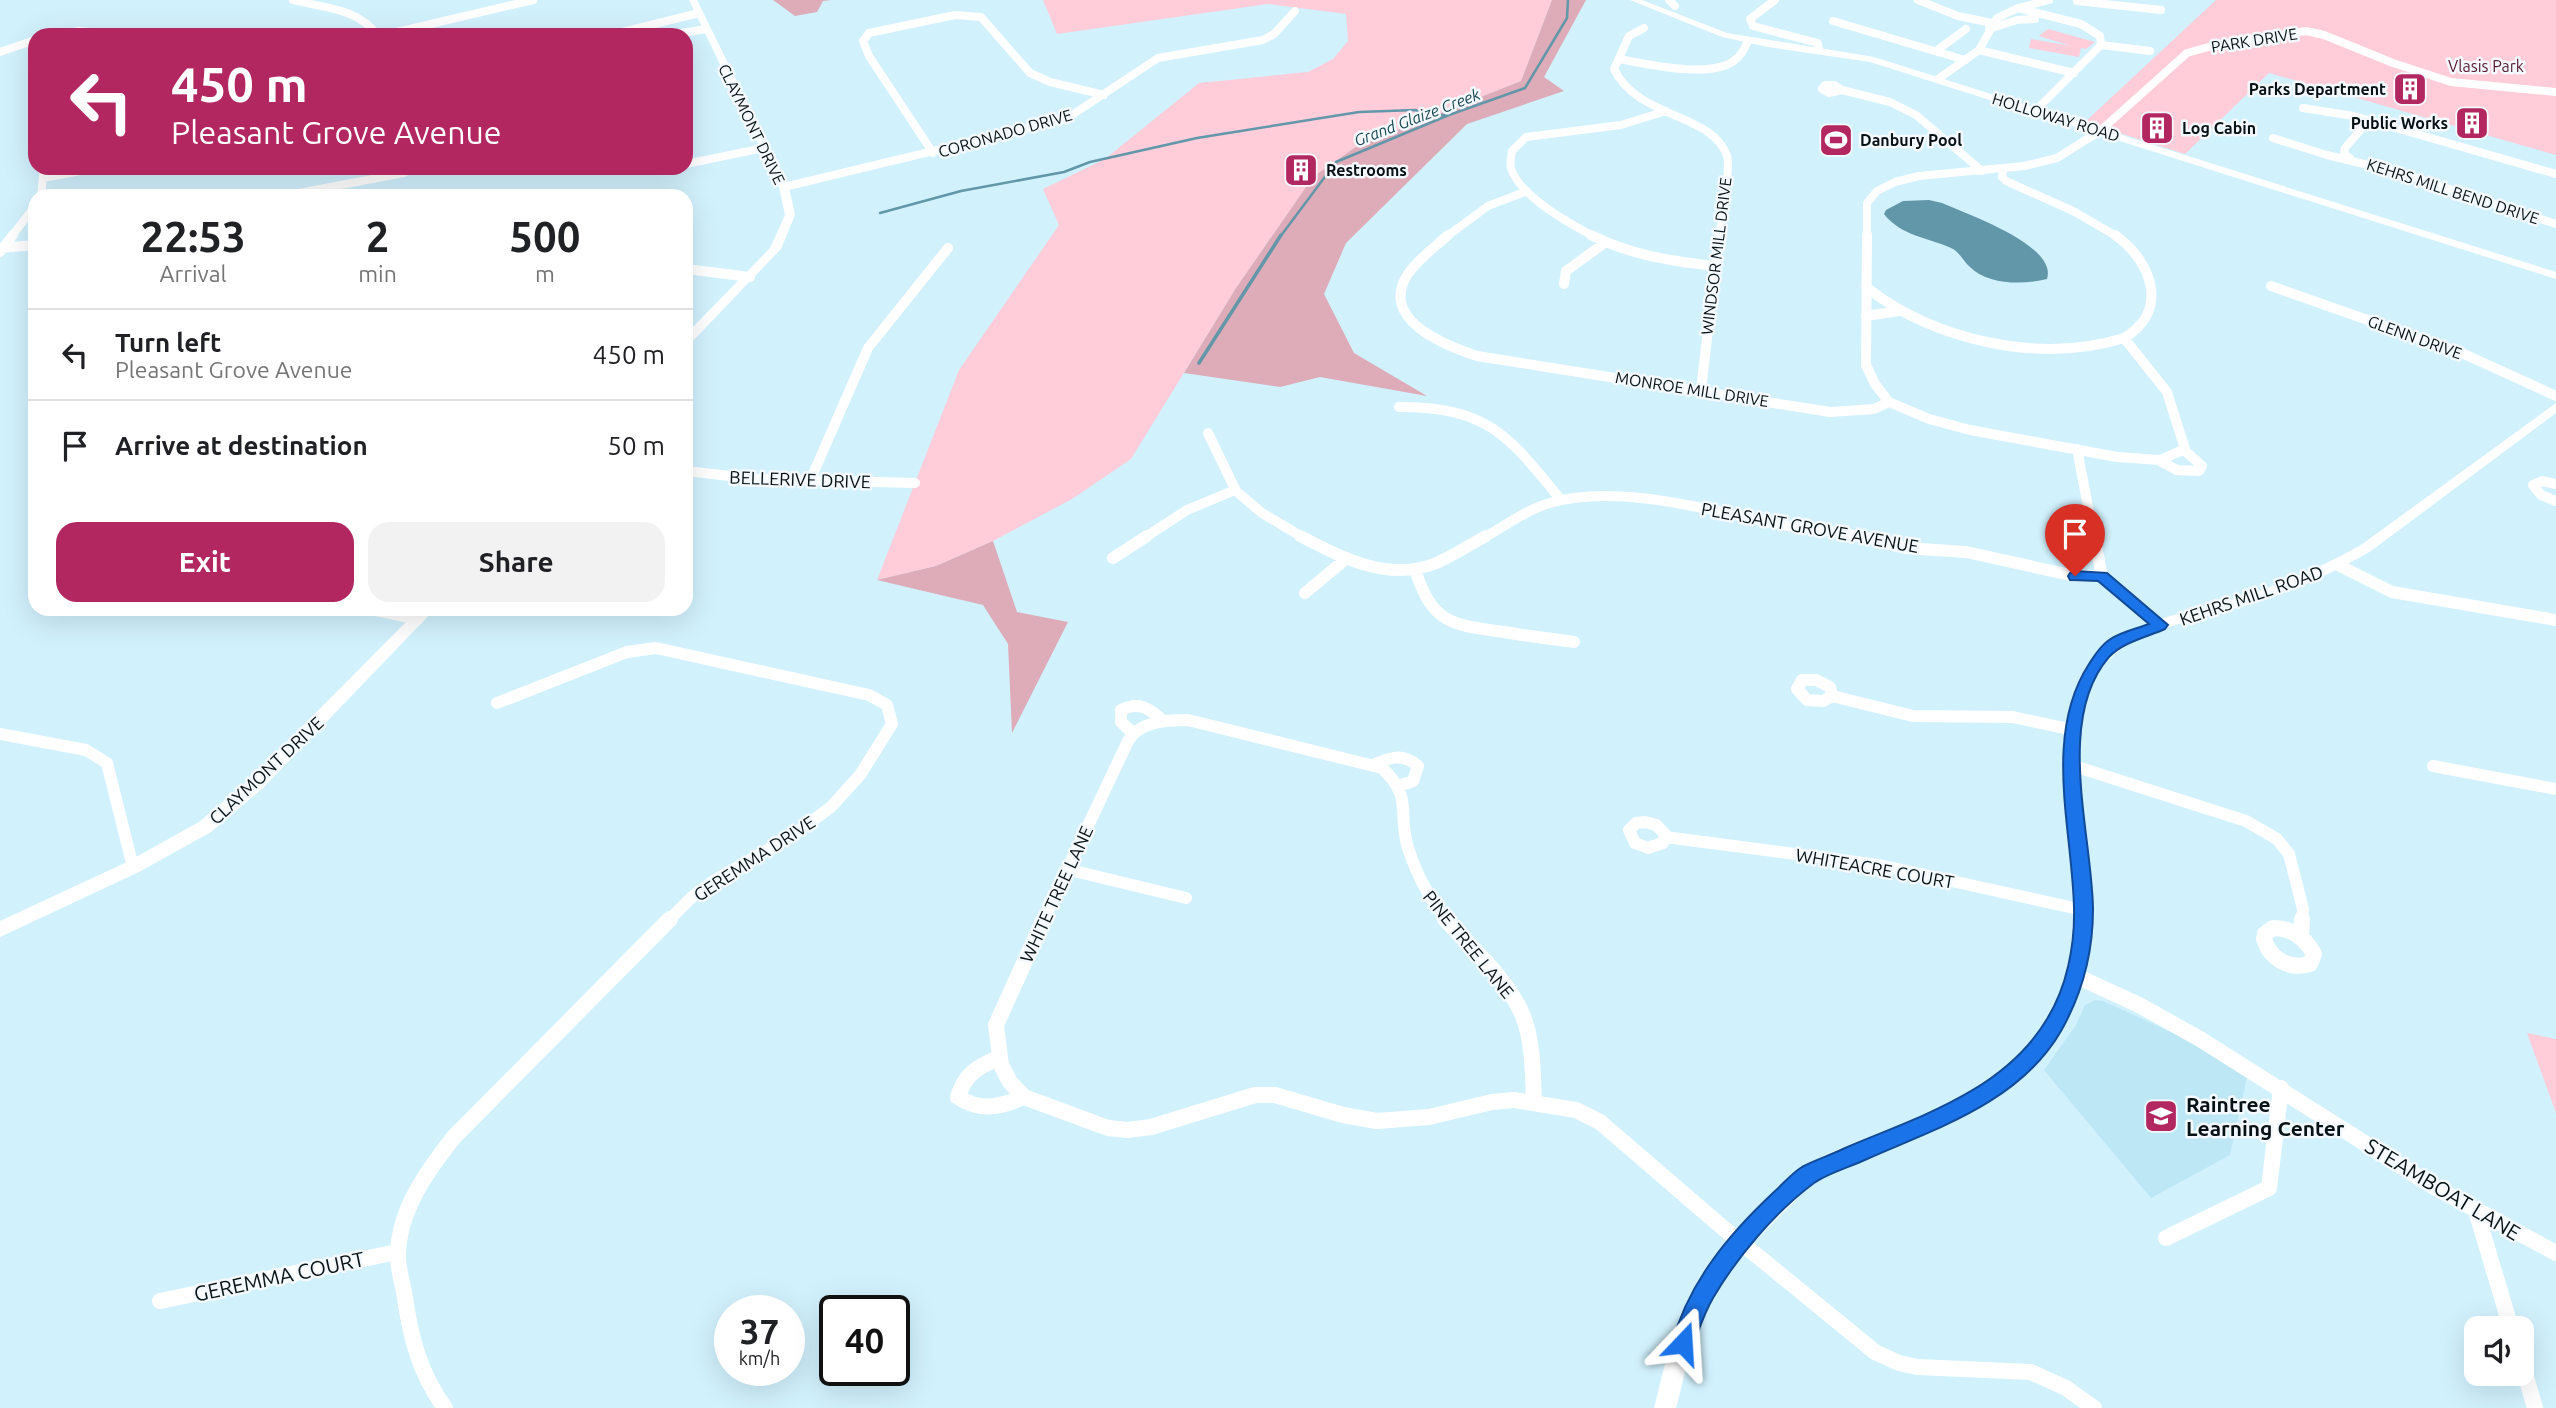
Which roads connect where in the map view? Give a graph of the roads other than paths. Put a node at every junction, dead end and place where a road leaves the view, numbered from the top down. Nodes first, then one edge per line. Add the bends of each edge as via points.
1 (293, 0) edge
2 (533, 0) edge
3 (693, 0) edge
4 (1634, 0) edge
5 (1669, 0) edge
6 (1775, 0) edge
7 (1918, 0) edge
8 (1952, 0) edge
9 (2049, 0) edge
10 (2076, 0) edge
11 (1675, 6) dead end
12 (2018, 8) junction
13 (1941, 10) junction
14 (2161, 10) dead end
15 (1295, 11) dead end
16 (699, 13) junction
17 (1833, 20) dead end
18 (920, 22) joint
19 (2081, 24) junction
20 (1990, 26) junction
21 (373, 28) edge
22 (414, 28) edge
23 (638, 28) edge
24 (1644, 28) dead end
25 (706, 29) junction
26 (1966, 29) dead end
27 (693, 31) edge
28 (2100, 36) junction
29 (1748, 41) junction
30 (28, 42) edge
31 (2101, 45) junction
32 (1819, 50) junction
33 (1979, 50) junction
34 (1936, 51) junction
35 (2150, 51) dead end
36 (0, 52) edge
37 (1619, 59) junction
38 (1965, 60) junction
39 (2074, 73) junction
40 (1938, 79) junction
41 (1842, 90) dead end
42 (2556, 92) edge
43 (1104, 95) junction
44 (2042, 104) dead end
45 (2303, 108) dead end
46 (1666, 111) junction
47 (2369, 120) junction
48 (2100, 131) junction
49 (2273, 138) dead end
50 (764, 148) junction
51 (933, 153) junction
52 (2350, 158) junction
53 (693, 163) edge
54 (2003, 169) junction
55 (1982, 171) junction
56 (1971, 172) junction
57 (2556, 174) edge
58 (43, 175) edge
59 (59, 175) edge
60 (393, 175) edge
61 (43, 178) junction
62 (2006, 181) junction
63 (784, 187) junction
64 (42, 189) edge
65 (320, 189) edge
66 (1527, 191) junction
67 (28, 215) edge
68 (2556, 224) edge
69 (1606, 242) junction
70 (28, 246) edge
71 (948, 248) dead end
72 (1, 249) edge
73 (1714, 266) junction
74 (693, 270) edge
75 (2556, 276) edge
76 (750, 277) junction
77 (1564, 284) dead end
78 (2271, 286) dead end
79 (1866, 287) junction
80 (1899, 311) junction
81 (1866, 316) junction
82 (693, 334) edge
83 (2124, 338) junction
84 (2105, 346) junction
85 (2140, 359) junction
86 (1701, 390) junction
87 (2556, 396) edge
88 (1889, 402) junction
89 (1399, 407) dead end
90 (2556, 407) edge
91 (1208, 433) dead end
92 (2077, 449) junction
93 (2183, 449) junction
94 (2158, 460) junction
95 (693, 472) edge
96 (810, 481) junction
97 (915, 483) dead end
98 (2556, 484) edge
99 (1235, 490) junction
100 (1561, 500) junction
101 (2556, 501) edge
102 (1112, 558) dead end
103 (1347, 558) junction
104 (2338, 565) junction
105 (1415, 569) junction
106 (2102, 576) junction
107 (1306, 593) dead end
108 (421, 616) edge
109 (2556, 620) edge
110 (2160, 625) junction
111 (1574, 642) dead end
112 (1832, 696) dead end
113 (497, 703) dead end
114 (1148, 726) joint
115 (2073, 730) junction
116 (0, 734) edge
117 (1373, 765) junction
118 (2071, 765) junction
119 (2433, 766) dead end
120 (1399, 786) junction
121 (2556, 789) edge
122 (1665, 837) dead end
123 (133, 867) junction
124 (1066, 869) junction
125 (1186, 898) dead end
126 (2084, 910) junction
127 (0, 929) edge
128 (2301, 936) dead end
129 (2076, 976) junction
130 (999, 1058) junction
131 (2281, 1088) junction
132 (1024, 1097) junction
133 (1534, 1102) junction
134 (2477, 1214) junction
135 (2166, 1238) dead end
136 (1739, 1241) junction
137 (397, 1252) junction
138 (2556, 1253) edge
139 (160, 1301) dead end
140 (2507, 1316) edge
141 (2529, 1386) edge
142 (445, 1408) edge
143 (1665, 1408) edge
144 (2094, 1408) edge
145 (2535, 1408) edge

1 - 21 street via 364,19
2 - 22 street
3 - 16 street, CLAYMONT DRIVE
4 - 29 street, HOLLOWAY ROAD via 1712,32
5 - 11 street
6 - 32 street via 1750,19 1753,26 1811,39
7 - 13 street
8 - 13 street
9 - 12 street
10 - 14 street
10 - 19 street
12 - 19 street
12 - 20 street
13 - 20 street
15 - 43 street, CORONADO DRIVE via 1269,37 1158,58
16 - 23 street
16 - 25 street, CLAYMONT DRIVE
17 - 34 street
18 - 43 street via 955,15 981,17 1030,73
18 - 51 street via 875,30 865,36 863,45
19 - 28 street
20 - 28 street via 2003,27 2030,18
20 - 33 street
24 - 37 street via 1629,36
25 - 27 street
25 - 50 street, CLAYMONT DRIVE
26 - 34 street
28 - 31 street
29 - 32 street, HOLLOWAY ROAD
29 - 37 street via 1737,59 1717,66
30 - 36 street
31 - 35 street
31 - 39 street
32 - 40 street, HOLLOWAY ROAD via 1871,58
33 - 38 street
33 - 39 street
34 - 38 street
37 - 46 street, WINDSOR MILL DRIVE via 1614,69 1623,86
38 - 40 street
39 - 44 street
40 - 48 street, HOLLOWAY ROAD
41 - 55 street via 1908,110
42 - 48 street, PARK DRIVE via 2451,82 2306,31 2186,53
43 - 51 street, CORONADO DRIVE via 1066,119
45 - 47 street
46 - 66 street via 1621,125 1538,134 1515,143 1508,160 1510,170
46 - 73 street, WINDSOR MILL DRIVE via 1712,134 1728,158
47 - 52 street, KEHRS MILL BEND DRIVE via 2345,148 2344,154
47 - 57 street
48 - 54 street, PARK DRIVE via 2048,162
48 - 75 street, HOLLOWAY ROAD
49 - 52 street, KEHRS MILL BEND DRIVE
50 - 53 street
50 - 63 street, CLAYMONT DRIVE
51 - 63 street, CORONADO DRIVE
52 - 68 street, KEHRS MILL BEND DRIVE
54 - 55 street, PARK DRIVE
54 - 62 street
55 - 56 street, PARK DRIVE
56 - 62 street
56 - 79 street, PARK DRIVE via 1911,176 1874,192 1867,203
58 - 61 street
59 - 61 street
60 - 65 street
61 - 64 street
62 - 83 street via 2097,223 2137,255 2151,285 2151,309 2144,324
63 - 76 street, CLAYMONT DRIVE via 788,223 775,249
66 - 69 street via 1579,230
66 - 86 street, MONROE MILL DRIVE via 1475,211 1414,267 1402,292 1406,314 1415,325 1441,344 1478,356
67 - 72 street
69 - 73 street via 1649,256
69 - 77 street via 1566,271
70 - 72 street
71 - 96 street via 868,348
73 - 86 street, WINDSOR MILL DRIVE
74 - 76 street
76 - 82 street, CLAYMONT DRIVE
78 - 87 street, GLENN DRIVE via 2464,354
79 - 80 street
79 - 81 street, PARK DRIVE
80 - 81 street
80 - 84 street via 1965,334 2015,345
81 - 88 street, PARK DRIVE via 1866,365
83 - 84 street
83 - 85 street
84 - 85 street
85 - 93 street via 2167,392
86 - 88 street, MONROE MILL DRIVE via 1830,411 1874,409
88 - 92 street via 1944,425
89 - 100 street via 1434,405 1472,415 1512,440
90 - 104 street, KEHRS MILL ROAD
91 - 99 street
92 - 94 street
92 - 106 street
93 - 94 street
93 - 94 street via 2202,466 2199,471 2169,469
95 - 96 street, BELLERIVE DRIVE
96 - 97 street, BELLERIVE DRIVE
98 - 101 street via 2542,481 2533,485 2541,495
99 - 102 street via 1187,510
99 - 103 street, PLEASANT GROVE AVENUE via 1260,512
100 - 105 street, PLEASANT GROVE AVENUE via 1454,555
100 - 106 street, PLEASANT GROVE AVENUE via 1633,497 1784,525 1838,530 1905,548 1966,552 2037,570
103 - 105 street, PLEASANT GROVE AVENUE via 1378,569
103 - 107 street
104 - 109 street via 2392,592
104 - 110 street, KEHRS MILL ROAD via 2303,581
105 - 111 street via 1429,604 1458,626
106 - 110 street
108 - 123 street, CLAYMONT DRIVE via 227,810 186,839
110 - 115 street, KEHRS MILL ROAD via 2125,638 2103,654 2078,700
112 - 115 street via 1913,716 2013,717
113 - 137 street, GEREMMA DRIVE via 627,652 656,648 869,695 887,705 892,724 846,792 809,824 693,896 454,1136 420,1182
114 - 117 street via 1188,720
114 - 124 street, WHITE TREE LANE
115 - 118 street, KEHRS MILL ROAD
116 - 123 street via 86,750 107,763
117 - 120 street
117 - 120 street via 1392,756 1413,760 1418,766 1413,781
118 - 126 street, KEHRS MILL ROAD
118 - 128 street via 2246,821 2277,839 2288,855 2303,909
119 - 121 street
120 - 133 street, PINE TREE LANE via 1408,845 1420,882 1445,919 1503,982 1523,1017 1533,1064
122 - 126 street, WHITEACRE COURT via 1880,865
123 - 127 street, CLAYMONT DRIVE
124 - 125 street
124 - 130 street, WHITE TREE LANE via 996,1025
126 - 129 street, KEHRS MILL ROAD
129 - 131 street, STEAMBOAT LANE via 2161,1015
129 - 136 street, KEHRS MILL ROAD via 2054,1026 2016,1073 1954,1111 1808,1175
130 - 132 street, WHITE TREE LANE
130 - 132 street via 973,1069 961,1083 958,1097 968,1105 989,1107
131 - 134 street, STEAMBOAT LANE
131 - 135 street via 2269,1188
132 - 133 street via 1108,1128 1127,1130 1255,1095 1275,1095 1377,1121 1429,1117 1492,1102
133 - 136 street via 1576,1110 1600,1122
134 - 138 street, STEAMBOAT LANE
134 - 140 street
136 - 143 street, KEHRS MILL ROAD via 1704,1291 1689,1322
136 - 144 street via 1875,1352 1917,1367 2031,1372
137 - 139 street, GEREMMA COURT
137 - 142 street, GEREMMA DRIVE via 410,1339 422,1374
141 - 145 street

